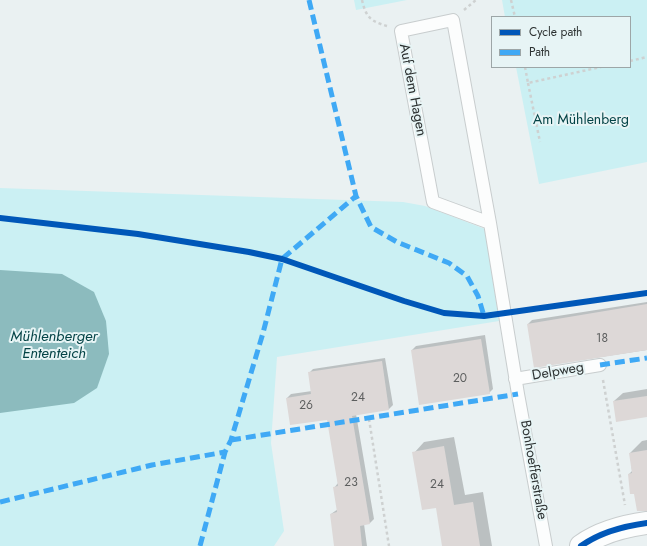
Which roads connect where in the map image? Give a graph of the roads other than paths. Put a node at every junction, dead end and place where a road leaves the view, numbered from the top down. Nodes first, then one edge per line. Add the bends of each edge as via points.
1 (490, 223) junction
2 (600, 365) road end
3 (515, 379) junction
4 (518, 394) joint
5 (638, 524) edge
6 (546, 546) edge
7 (581, 546) edge

1 - 1 lane, Auf dem Hagen via 433,202 401,31 453,20
1 - 3 lane, Auf dem Hagen
2 - 3 lane, Delpweg
3 - 4 lane, Auf dem Hagen
4 - 6 lane, Bonhoefferstraße
5 - 7 street via 588,540

